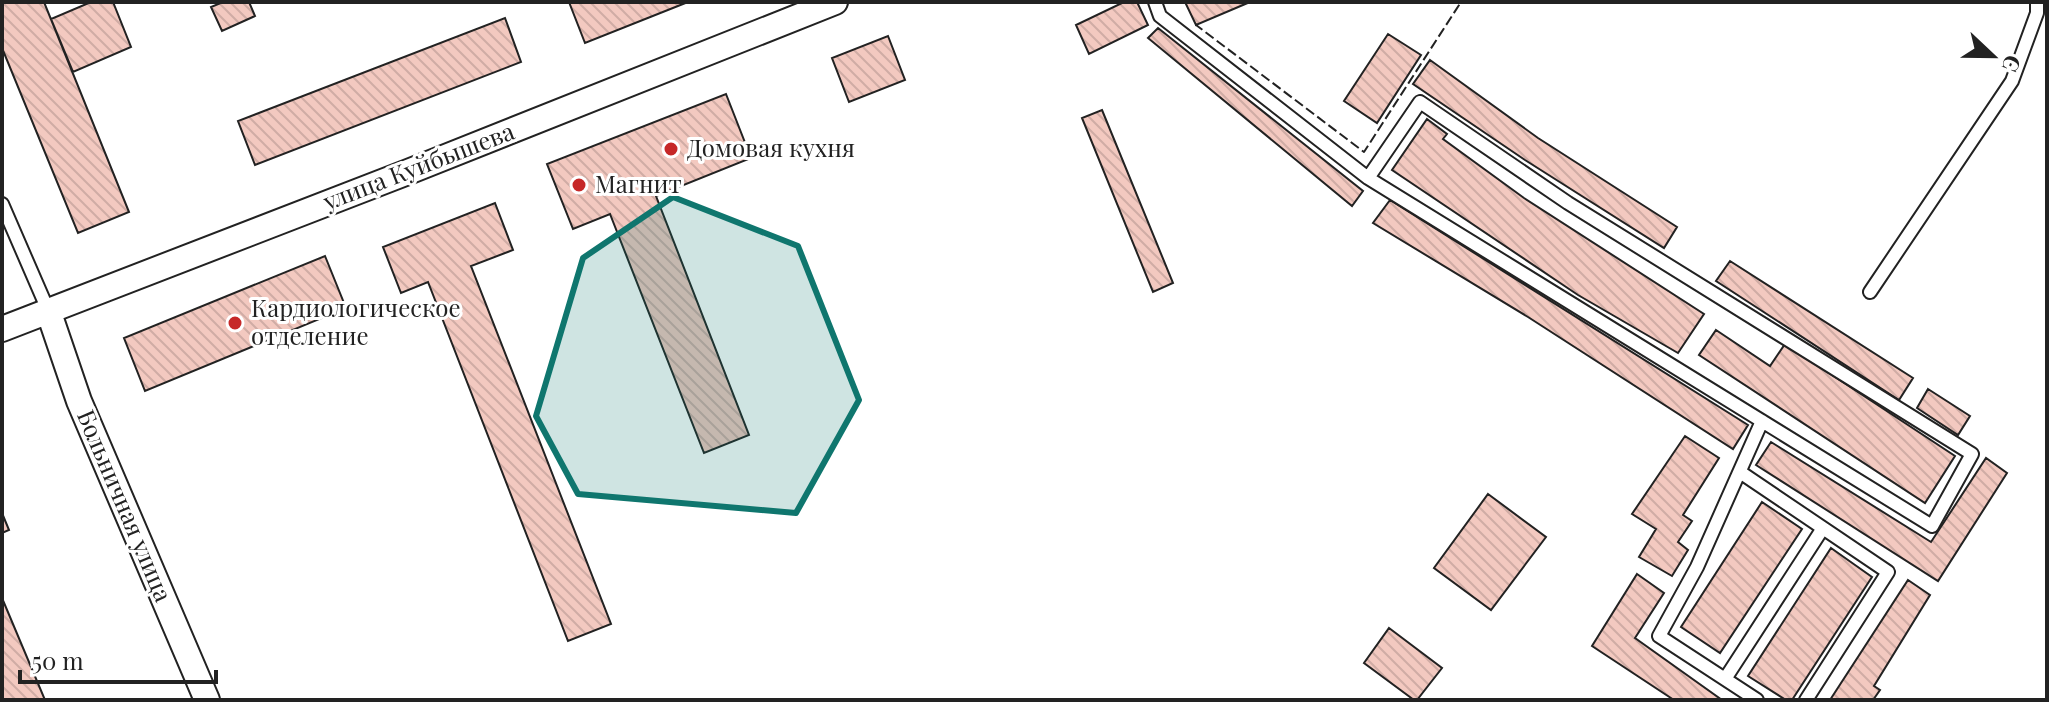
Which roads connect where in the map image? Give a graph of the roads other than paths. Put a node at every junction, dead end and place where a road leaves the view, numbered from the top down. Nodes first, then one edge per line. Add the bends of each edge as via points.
1 (1155, 2) edge
2 (2037, 2) edge
3 (831, 3) edge
4 (1368, 178) junction
5 (2, 204) edge
6 (1870, 292) dead end
7 (48, 310) junction
8 (2, 329) edge
9 (1762, 421) junction
10 (1740, 472) junction
11 (1823, 528) junction
12 (1725, 679) junction
13 (207, 700) edge
14 (1757, 700) edge
15 (1806, 700) edge

1 - 4 lane via 1160,16
2 - 6 lane via 2012,81
3 - 7 street, улица Куйбышева
4 - 9 lane
4 - 9 lane via 1420,102 1568,203 1972,454 1932,526
5 - 7 lane
7 - 8 street, улица Куйбышева
7 - 13 street, Больничная улица via 79,401
9 - 10 lane
10 - 11 lane
10 - 12 lane via 1659,636
11 - 12 lane
11 - 15 lane via 1888,572
12 - 14 lane

